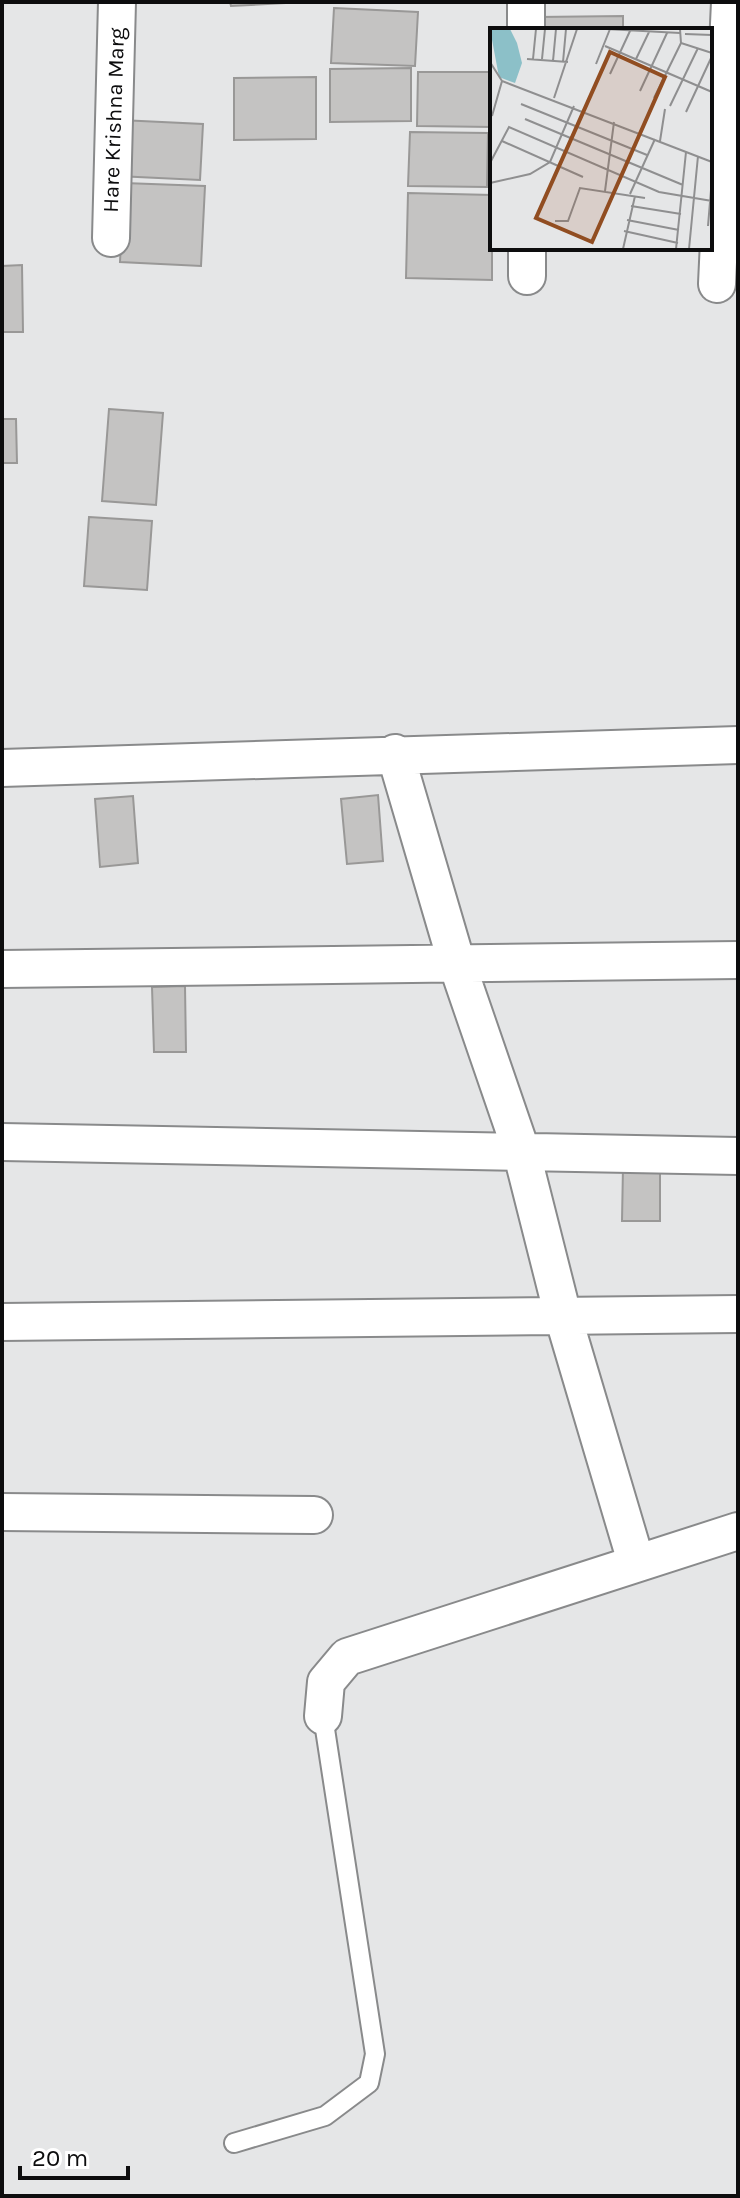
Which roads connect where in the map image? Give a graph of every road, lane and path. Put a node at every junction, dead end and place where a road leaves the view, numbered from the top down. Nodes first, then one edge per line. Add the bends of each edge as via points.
1 (117, 2) edge
2 (526, 2) edge
3 (730, 2) edge
4 (526, 28) edge
5 (111, 238) dead end
6 (717, 284) dead end
7 (738, 745) edge
8 (395, 753) junction
9 (2, 768) edge
10 (738, 960) edge
11 (457, 964) junction
12 (2, 969) edge
13 (2, 1142) edge
14 (521, 1150) junction
15 (738, 1156) edge
16 (738, 1314) edge
17 (563, 1316) junction
18 (2, 1322) edge
19 (2, 1512) edge
20 (314, 1515) dead end
21 (738, 1531) edge
22 (636, 1562) junction
23 (323, 1716) joint
24 (234, 2143) dead end

1 - 5 street, Hare Krishna Marg
2 - 4 street
3 - 6 street
7 - 8 street
8 - 9 street
8 - 11 street
10 - 11 street
11 - 12 street
11 - 14 street
13 - 14 street
14 - 15 street
14 - 17 street
16 - 17 street
17 - 18 street
17 - 22 street
19 - 20 street
21 - 22 street
22 - 23 street via 347,1657 326,1682
23 - 24 lane via 375,2054 369,2083 325,2116

